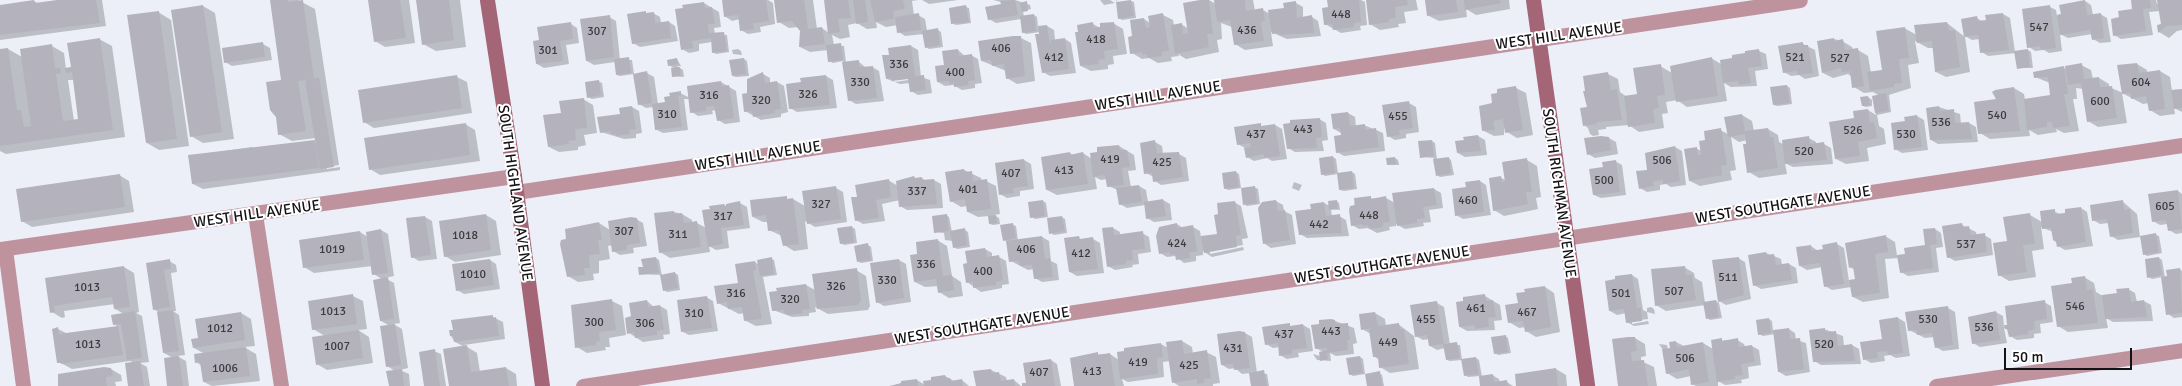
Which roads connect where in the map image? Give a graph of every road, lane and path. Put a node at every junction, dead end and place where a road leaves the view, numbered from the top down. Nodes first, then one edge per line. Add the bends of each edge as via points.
1 (487, 0) edge
2 (1532, 0) edge
3 (1800, 0) edge
4 (1537, 39) junction
5 (2182, 145) edge
6 (514, 176) junction
7 (516, 192) junction
8 (255, 214) junction
9 (1566, 238) junction
10 (3, 249) edge
11 (2182, 350) edge
12 (23, 386) edge
13 (281, 386) edge
14 (542, 386) edge
15 (583, 386) edge
16 (1587, 386) edge
17 (1936, 386) edge

1 - 6 street, SOUTH HIGHLAND AVENUE
2 - 4 street, SOUTH RICHMAN AVENUE
3 - 4 street, WEST HILL AVENUE
4 - 7 street, WEST HILL AVENUE
4 - 9 street, SOUTH RICHMAN AVENUE
5 - 9 street, WEST SOUTHGATE AVENUE
6 - 7 street, SOUTH HIGHLAND AVENUE
6 - 8 street, WEST HILL AVENUE
7 - 14 street, SOUTH HIGHLAND AVENUE
8 - 10 street, WEST HILL AVENUE
8 - 13 street
9 - 15 street, WEST SOUTHGATE AVENUE
9 - 16 street, SOUTH RICHMAN AVENUE
10 - 12 street
11 - 17 street

